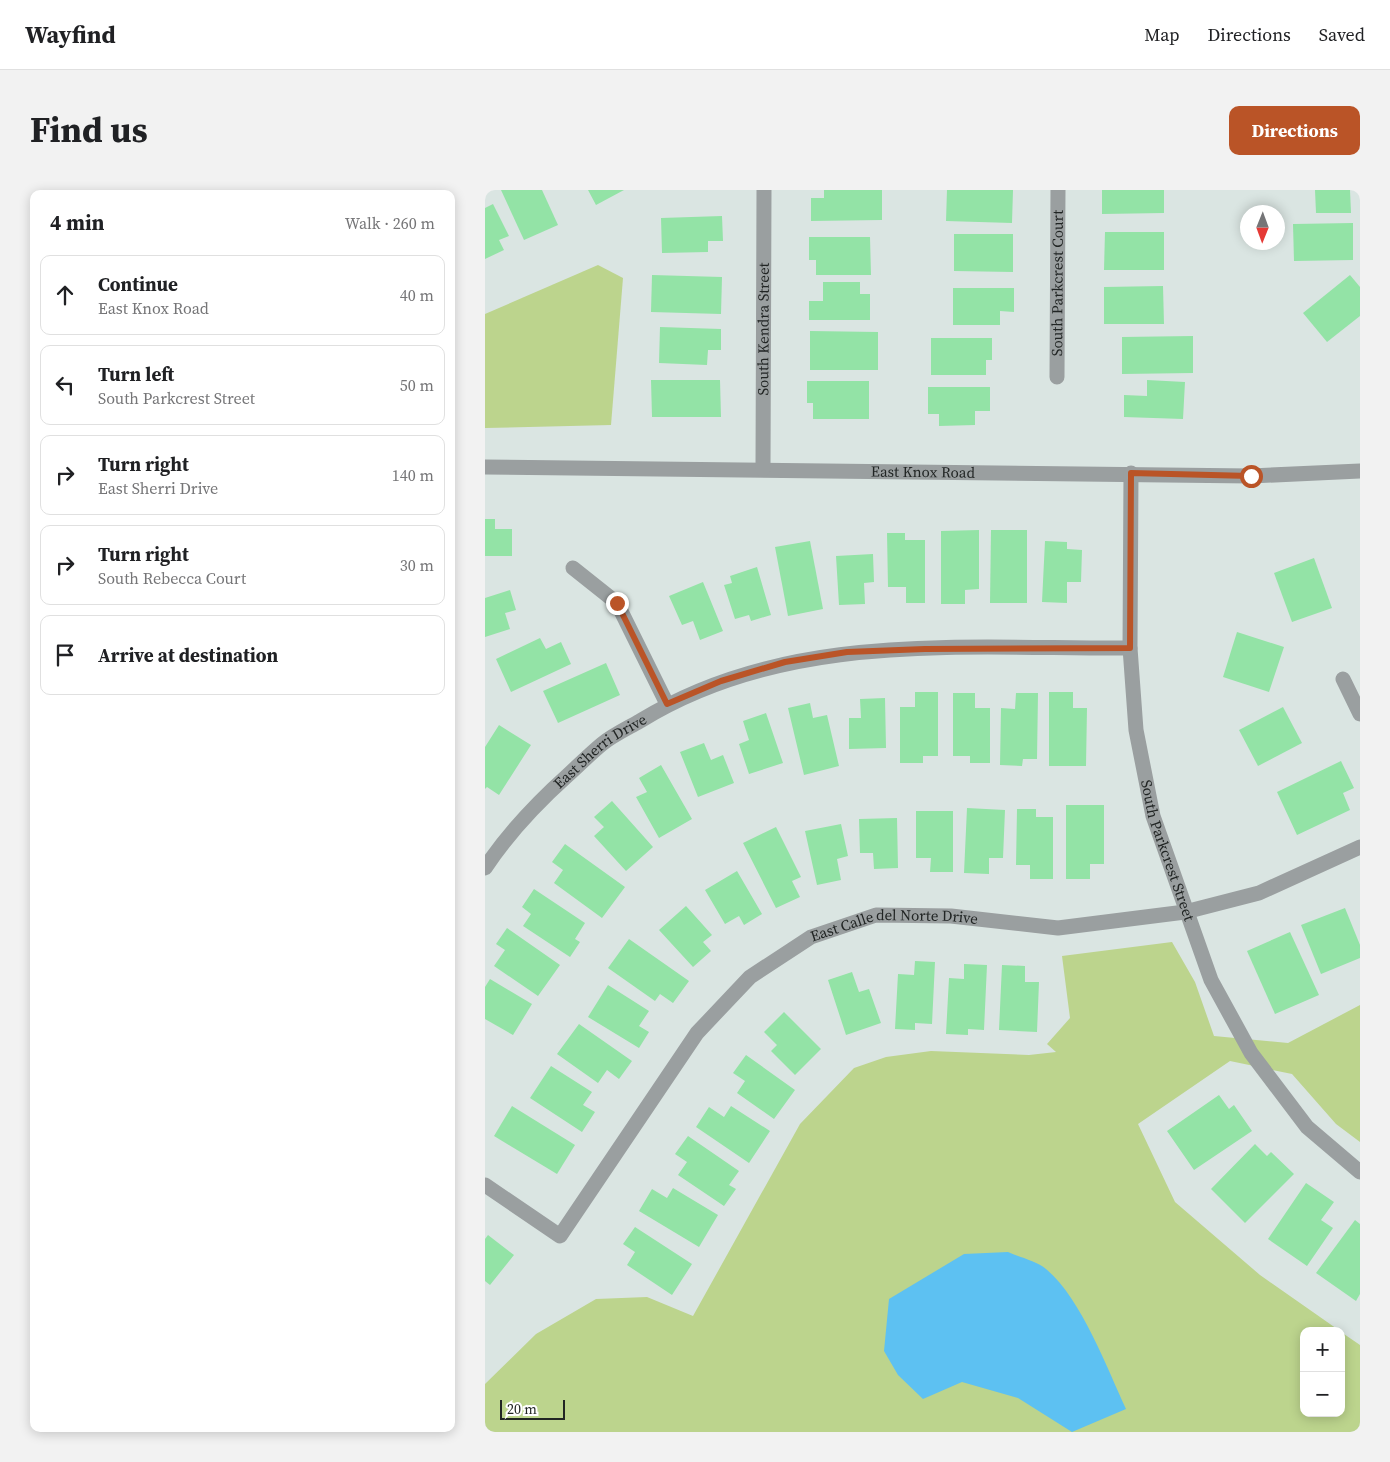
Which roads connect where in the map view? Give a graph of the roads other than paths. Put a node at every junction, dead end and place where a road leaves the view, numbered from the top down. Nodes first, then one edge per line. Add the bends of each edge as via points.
1 (764, 190) edge
2 (1059, 190) edge
3 (1057, 378) dead end
4 (485, 466) edge
5 (763, 469) junction
6 (1360, 472) edge
7 (1131, 473) junction
8 (573, 568) dead end
9 (1130, 648) junction
10 (1343, 679) dead end
11 (667, 704) junction
12 (1360, 714) edge
13 (1360, 847) edge
14 (486, 865) edge
15 (1185, 912) junction
16 (1360, 1172) edge
17 (485, 1186) edge

1 - 5 street, South Kendra Street
2 - 3 street, South Parkcrest Court
4 - 5 street, East Knox Road
5 - 7 street, East Knox Road
6 - 7 street, East Knox Road via 1251,476
7 - 9 street, South Parkcrest Street
8 - 11 street via 617,603
9 - 11 street, East Sherri Drive via 847,652 785,662 721,681
9 - 15 street, South Parkcrest Street via 1136,730 1153,816
10 - 12 street
11 - 14 street, East Sherri Drive via 603,744 545,796
13 - 15 street, East Calle del Norte Drive via 1259,893
15 - 16 street, South Parkcrest Street via 1211,980 1251,1053 1307,1126
15 - 17 street, East Calle del Norte Drive via 1058,928 951,916 876,915 811,937 750,977 697,1033 560,1236

